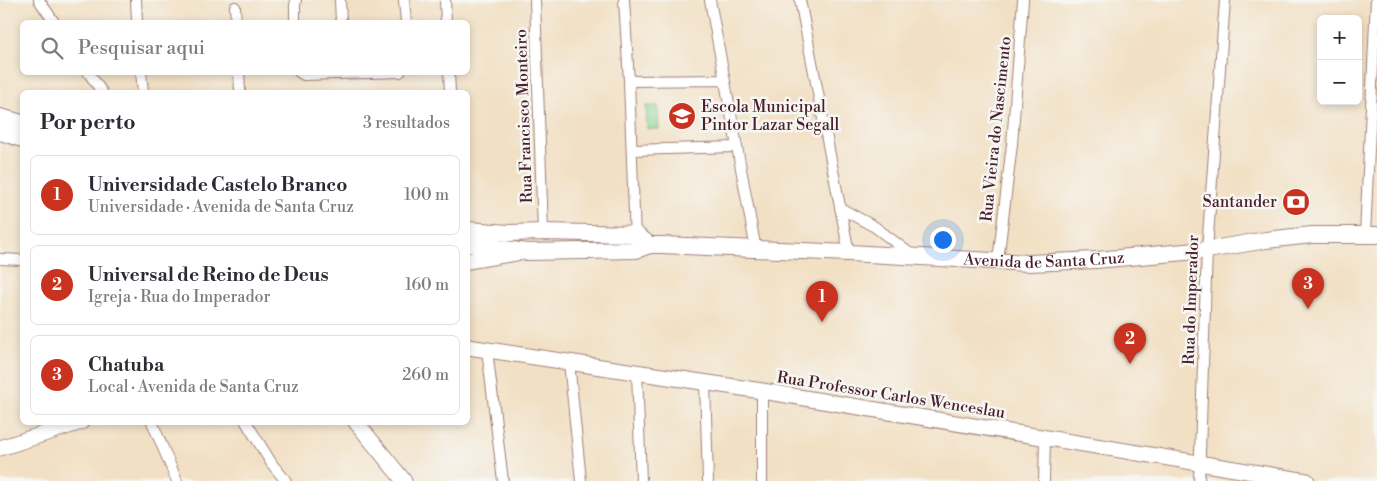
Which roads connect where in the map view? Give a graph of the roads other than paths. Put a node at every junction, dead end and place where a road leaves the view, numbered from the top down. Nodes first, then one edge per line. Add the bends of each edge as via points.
1 (39, 0) edge
2 (136, 0) edge
3 (296, 0) edge
4 (340, 0) edge
5 (404, 0) edge
6 (445, 0) edge
7 (535, 0) edge
8 (624, 0) edge
9 (710, 0) edge
10 (800, 0) edge
11 (1024, 0) edge
12 (1225, 0) edge
13 (1376, 0) edge
14 (235, 7) dead end
15 (53, 20) edge
16 (137, 20) edge
17 (236, 20) edge
18 (295, 20) edge
19 (341, 20) edge
20 (406, 20) edge
21 (446, 20) edge
22 (90, 75) edge
23 (141, 75) edge
24 (239, 75) edge
25 (449, 75) edge
26 (724, 80) junction
27 (629, 81) junction
28 (101, 90) edge
29 (143, 90) edge
30 (240, 90) edge
31 (450, 90) edge
32 (0, 117) edge
33 (20, 123) edge
34 (0, 132) edge
35 (20, 138) edge
36 (736, 147) junction
37 (632, 150) junction
38 (840, 208) junction
39 (470, 230) edge
40 (543, 232) junction
41 (1371, 235) edge
42 (640, 243) junction
43 (470, 244) edge
44 (756, 250) junction
45 (1207, 250) junction
46 (527, 252) junction
47 (849, 253) junction
48 (914, 257) junction
49 (0, 259) edge
50 (20, 260) edge
51 (470, 261) edge
52 (998, 261) junction
53 (470, 347) edge
54 (486, 350) junction
55 (569, 362) junction
56 (637, 372) junction
57 (705, 383) junction
58 (762, 392) junction
59 (72, 425) edge
60 (153, 425) edge
61 (248, 425) edge
62 (358, 425) edge
63 (1046, 439) junction
64 (0, 448) edge
65 (1200, 464) junction
66 (177, 481) edge
67 (286, 481) edge
68 (404, 481) edge
69 (503, 481) edge
70 (581, 481) edge
71 (641, 481) edge
72 (708, 481) edge
73 (762, 481) edge
74 (1044, 481) edge
75 (1199, 481) edge
76 (1307, 481) edge

1 - 15 street
2 - 16 street
3 - 18 street
4 - 19 street
5 - 20 street
6 - 21 street
7 - 40 street, Rua Francisco Monteiro
8 - 27 street
9 - 26 street
10 - 38 street
11 - 52 street, Rua Vieira do Nascimento
12 - 45 street, Rua do Imperador
13 - 41 street
14 - 17 street
22 - 28 street
23 - 29 street
24 - 30 street
25 - 31 street
26 - 27 street
26 - 36 street
27 - 37 street
32 - 33 main road
34 - 35 main road
36 - 37 street
36 - 44 street
37 - 42 street
38 - 47 street
38 - 48 street via 875,227
39 - 40 main road, Avenida de Santa Cruz
40 - 42 main road, Avenida de Santa Cruz
41 - 45 main road, Avenida de Santa Cruz via 1312,235
42 - 44 main road, Avenida de Santa Cruz
42 - 46 main road, Avenida de Santa Cruz
43 - 46 main road, Avenida de Santa Cruz
44 - 47 main road, Avenida de Santa Cruz
45 - 52 main road, Avenida de Santa Cruz via 1070,262 1029,264
45 - 65 street, Rua do Imperador
46 - 51 street
47 - 48 main road, Avenida de Santa Cruz
48 - 52 main road, Avenida de Santa Cruz
49 - 50 street
53 - 54 street, Rua Professor Carlos Wenceslau
54 - 55 street, Rua Professor Carlos Wenceslau
54 - 69 street
55 - 56 street, Rua Professor Carlos Wenceslau
55 - 70 street
56 - 57 street, Rua Professor Carlos Wenceslau
56 - 71 street
57 - 58 street, Rua Professor Carlos Wenceslau
57 - 72 street
58 - 63 street, Rua Professor Carlos Wenceslau
58 - 73 street
59 - 64 street
60 - 66 street
61 - 67 street
62 - 68 street
63 - 65 street, Rua Professor Carlos Wenceslau
63 - 74 street
65 - 75 street, Rua do Imperador
65 - 76 street, Rua Professor Carlos Wenceslau

